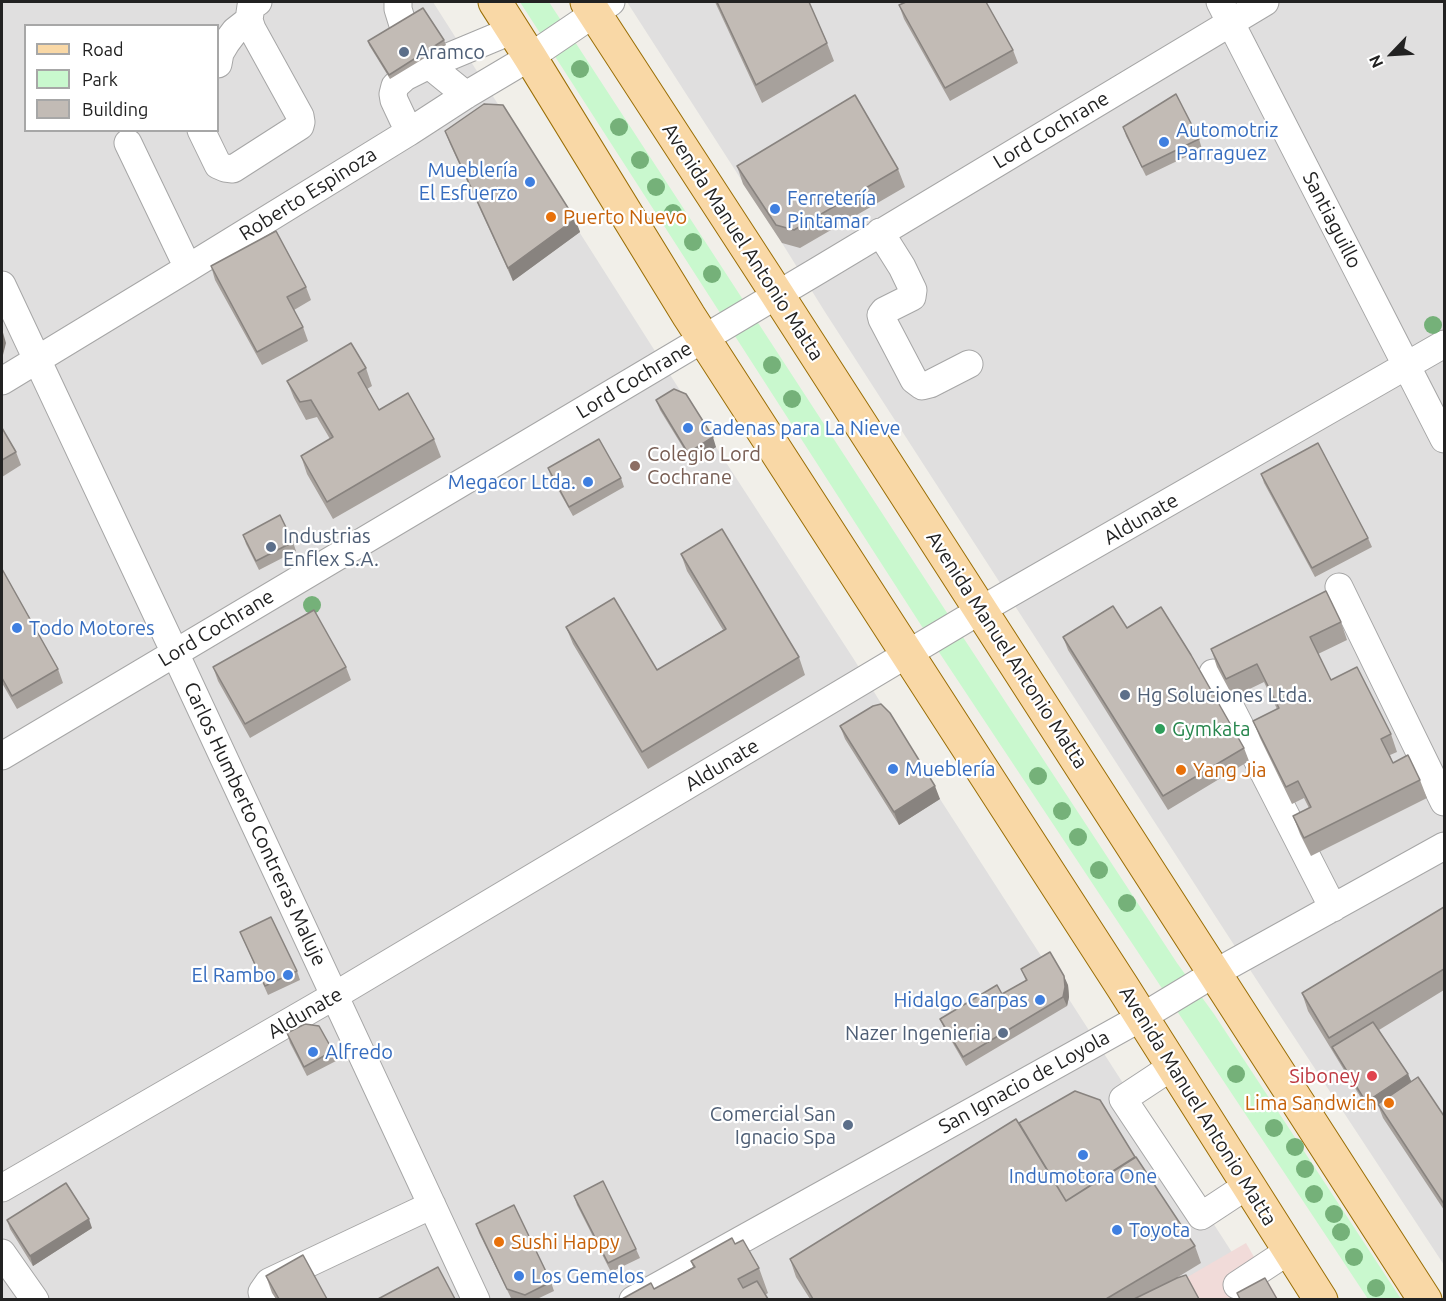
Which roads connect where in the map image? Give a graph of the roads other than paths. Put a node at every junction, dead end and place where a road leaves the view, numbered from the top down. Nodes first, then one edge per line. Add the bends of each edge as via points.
1 (495, 2) edge
2 (1265, 2) edge
3 (597, 5) edge
4 (1225, 12) edge
5 (256, 21) edge
6 (513, 30) junction
7 (530, 57) junction
8 (427, 62) junction
9 (466, 95) junction
10 (202, 132) edge
11 (409, 132) junction
12 (128, 143) dead end
13 (880, 232) junction
14 (188, 268) junction
15 (2, 285) edge
16 (777, 294) junction
17 (703, 338) junction
18 (1444, 344) edge
19 (38, 360) junction
20 (969, 363) dead end
21 (1407, 366) junction
22 (2, 381) edge
23 (1444, 439) edge
24 (1339, 586) dead end
25 (981, 610) junction
26 (175, 653) junction
27 (907, 654) junction
28 (1213, 673) edge
29 (2, 756) edge
30 (1444, 802) edge
31 (1444, 846) edge
32 (1333, 908) junction
33 (1215, 973) junction
34 (334, 996) junction
35 (1142, 1017) junction
36 (1173, 1066) junction
37 (1248, 1185) junction
38 (2, 1188) edge
39 (432, 1205) junction
40 (1290, 1250) junction
41 (2, 1253) edge
42 (1237, 1285) dead end
43 (35, 1299) edge
44 (264, 1299) edge
45 (476, 1299) edge
46 (633, 1299) edge
47 (1322, 1299) edge
48 (1425, 1299) edge

1 - 6 main road, Avenida Manuel Antonio Matta
2 - 4 street, Lord Cochrane
3 - 7 street, Roberto Espinoza
3 - 16 main road, Avenida Manuel Antonio Matta
4 - 13 street, Lord Cochrane
4 - 21 street, Santiaguillo
5 - 10 street via 300,116 300,126 233,169 218,165
6 - 7 main road, Avenida Manuel Antonio Matta
6 - 8 street
7 - 9 street, Roberto Espinoza
7 - 17 main road, Avenida Manuel Antonio Matta
8 - 9 street
8 - 11 street via 395,86 394,100
9 - 11 street, Roberto Espinoza
11 - 14 street, Roberto Espinoza
12 - 14 street
13 - 16 street, Lord Cochrane
13 - 20 street via 913,290 912,297 881,315 914,381 922,386 930,384
14 - 19 street, Roberto Espinoza
15 - 19 street, Carlos Humberto Contreras Maluje
16 - 17 street, Lord Cochrane
16 - 25 main road, Avenida Manuel Antonio Matta
17 - 26 street, Lord Cochrane
17 - 27 main road, Avenida Manuel Antonio Matta
18 - 21 street, Aldunate
19 - 22 street, Roberto Espinoza
19 - 26 street, Carlos Humberto Contreras Maluje
21 - 23 street, Santiaguillo
21 - 25 street, Aldunate
24 - 30 street
25 - 27 street, Aldunate
25 - 33 main road, Avenida Manuel Antonio Matta
26 - 29 street, Lord Cochrane
26 - 34 street, Carlos Humberto Contreras Maluje
27 - 34 street, Aldunate
27 - 35 main road, Avenida Manuel Antonio Matta
28 - 32 street
31 - 32 street, San Ignacio de Loyola
32 - 33 street, San Ignacio de Loyola
33 - 35 street, San Ignacio de Loyola
33 - 48 main road, Avenida Manuel Antonio Matta
34 - 38 street, Aldunate
34 - 39 street, Carlos Humberto Contreras Maluje
35 - 36 main road, Avenida Manuel Antonio Matta
35 - 46 street, San Ignacio de Loyola
36 - 37 main road, Avenida Manuel Antonio Matta
36 - 37 street via 1123,1099 1201,1216
37 - 40 main road, Avenida Manuel Antonio Matta
39 - 44 street via 269,1282 262,1292
39 - 45 street, Carlos Humberto Contreras Maluje
40 - 42 street
40 - 47 main road, Avenida Manuel Antonio Matta
41 - 43 street

